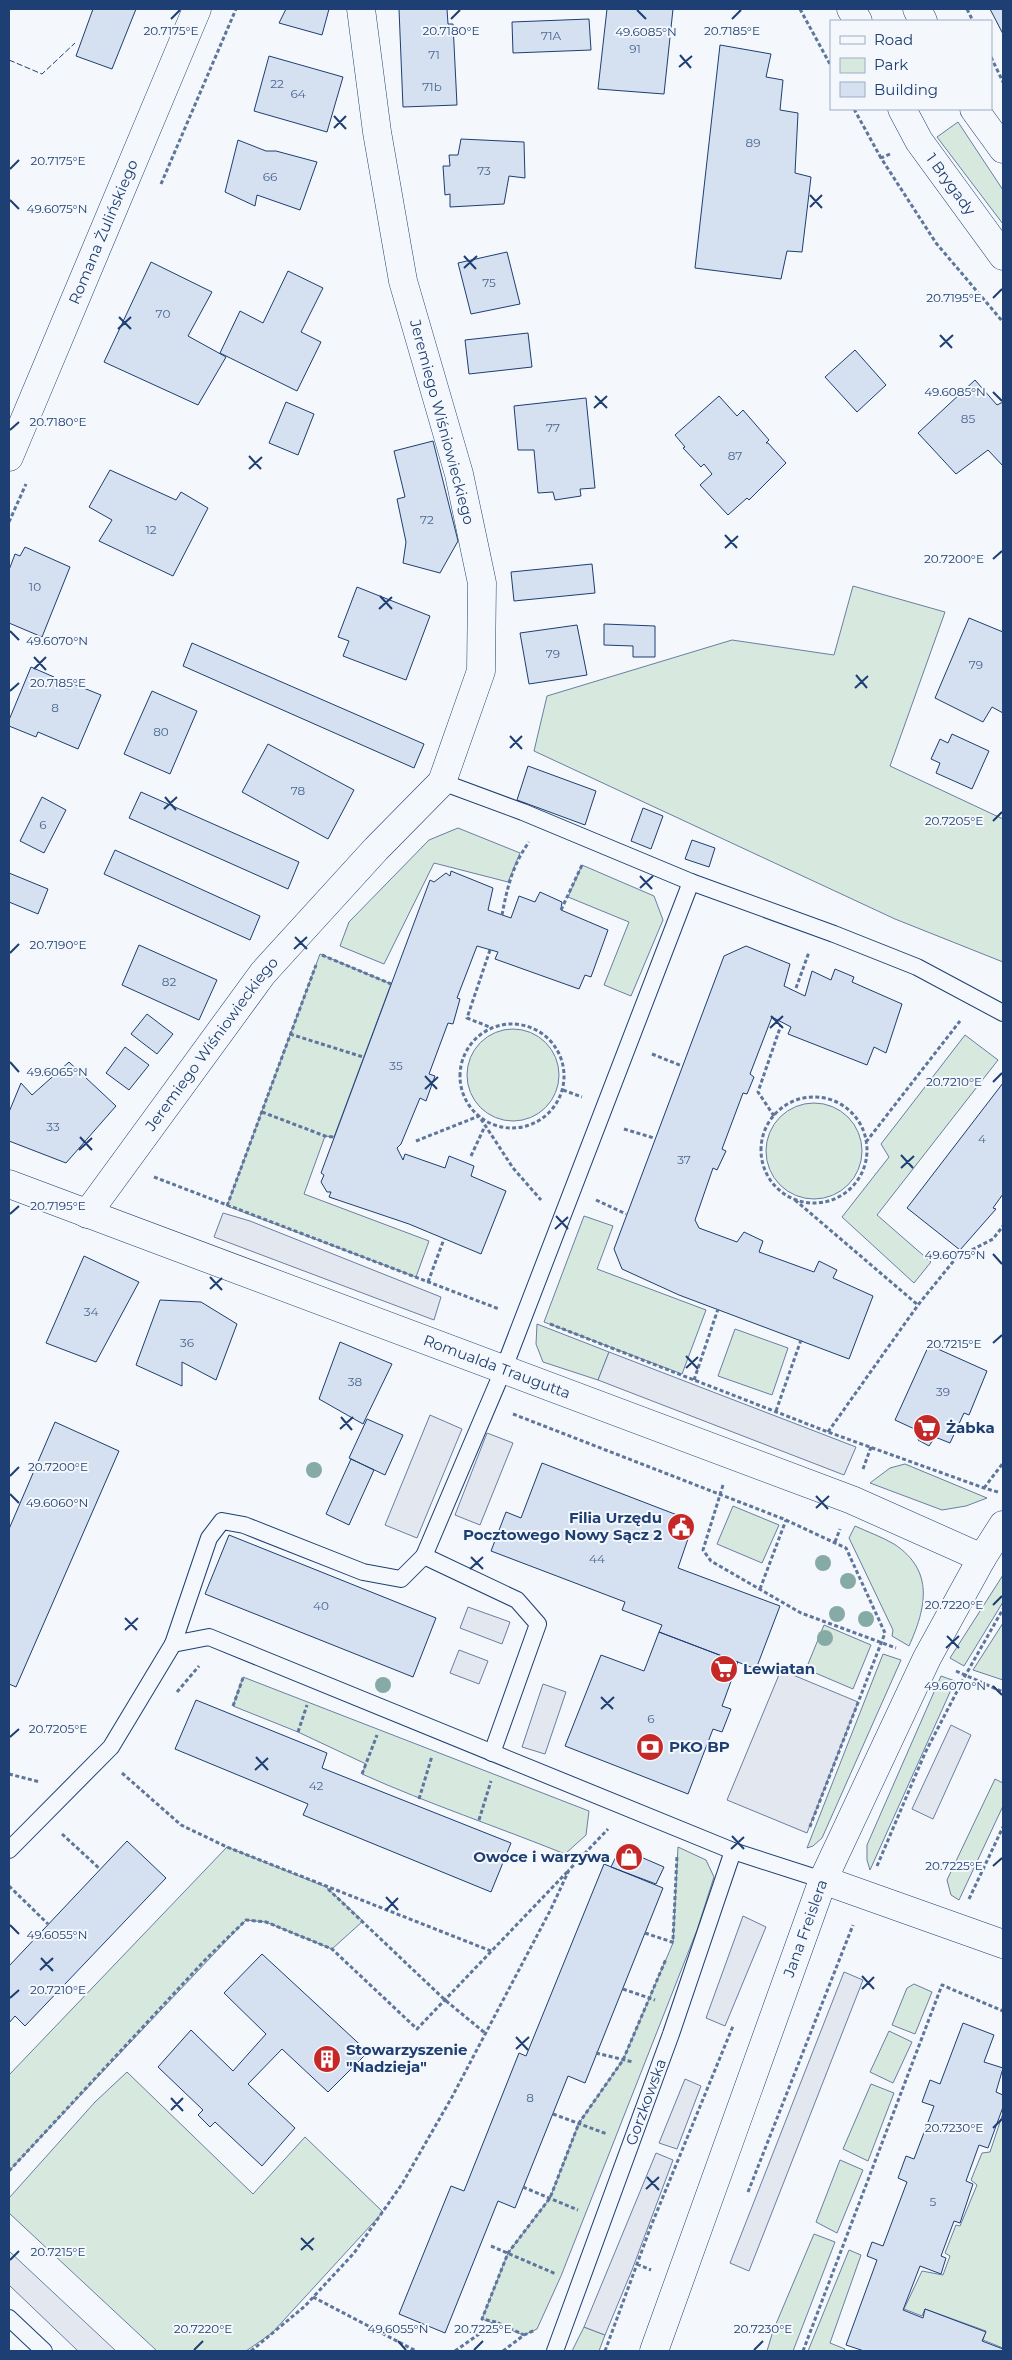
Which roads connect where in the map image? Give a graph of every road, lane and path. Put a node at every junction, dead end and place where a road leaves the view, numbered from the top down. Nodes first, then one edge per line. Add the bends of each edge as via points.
1 (198, 9) edge
2 (361, 9) edge
3 (800, 9) edge
4 (851, 9) edge
5 (857, 20) edge
6 (992, 59) edge
7 (830, 64) edge
8 (1003, 82) edge
9 (855, 110) edge
10 (903, 110) edge
11 (975, 110) edge
12 (919, 141) junction
13 (1003, 149) edge
14 (881, 158) junction
15 (1003, 256) edge
16 (1003, 322) edge
17 (9, 457) edge
18 (442, 782) junction
19 (521, 838) dead end
20 (529, 841) junction
21 (538, 845) dead end
22 (573, 861) dead end
23 (582, 865) junction
24 (590, 869) dead end
25 (691, 882) junction
26 (561, 910) dead end
27 (502, 915) dead end
28 (324, 946) dead end
29 (490, 950) dead end
30 (803, 950) dead end
31 (809, 952) junction
32 (320, 954) junction
33 (818, 955) dead end
34 (391, 984) dead end
35 (796, 988) dead end
36 (1003, 1013) edge
37 (964, 1016) dead end
38 (781, 1025) dead end
39 (492, 1028) junction
40 (290, 1034) junction
41 (644, 1051) dead end
42 (363, 1057) dead end
43 (682, 1066) dead end
44 (262, 1112) junction
45 (479, 1116) junction
46 (774, 1116) junction
47 (485, 1126) junction
48 (616, 1126) dead end
49 (334, 1137) dead end
50 (654, 1138) dead end
51 (416, 1141) dead end
52 (866, 1143) junction
53 (471, 1156) dead end
54 (149, 1174) dead end
55 (9, 1184) edge
56 (591, 1198) dead end
57 (795, 1200) junction
58 (545, 1204) dead end
59 (227, 1206) junction
60 (87, 1214) junction
61 (626, 1214) dead end
62 (1003, 1226) edge
63 (444, 1238) dead end
64 (428, 1282) junction
65 (918, 1305) junction
66 (718, 1309) dead end
67 (523, 1317) junction
68 (801, 1340) dead end
69 (504, 1368) junction
70 (694, 1380) junction
71 (488, 1404) junction
72 (776, 1412) junction
73 (828, 1432) junction
74 (1003, 1463) edge
75 (984, 1488) junction
76 (1003, 1493) edge
77 (720, 1495) junction
78 (786, 1520) junction
79 (1003, 1525) edge
80 (424, 1556) junction
81 (982, 1558) junction
82 (760, 1588) junction
83 (1003, 1609) edge
84 (881, 1643) junction
85 (173, 1644) junction
86 (235, 1674) dead end
87 (243, 1678) junction
88 (252, 1681) dead end
89 (308, 1702) dead end
90 (233, 1706) dead end
91 (379, 1730) dead end
92 (298, 1732) dead end
93 (434, 1750) dead end
94 (492, 1753) junction
95 (122, 1772) dead end
96 (494, 1773) dead end
97 (362, 1774) dead end
98 (419, 1799) dead end
99 (479, 1820) dead end
100 (1003, 1826) edge
101 (56, 1828) dead end
102 (608, 1828) dead end
103 (678, 1847) dead end
104 (9, 1850) edge
105 (733, 1851) junction
106 (100, 1869) dead end
107 (569, 1870) junction
108 (795, 1871) junction
109 (823, 1880) junction
110 (9, 1886) edge
111 (326, 1887) junction
112 (865, 1895) junction
113 (968, 1901) dead end
114 (48, 1924) dead end
115 (645, 1933) dead end
116 (673, 1943) junction
117 (1003, 1944) edge
118 (682, 1946) dead end
119 (492, 1951) junction
120 (623, 1989) dead end
121 (648, 1997) junction
122 (446, 2000) junction
123 (661, 2002) dead end
124 (1003, 2011) edge
125 (734, 2024) dead end
126 (485, 2033) junction
127 (596, 2053) dead end
128 (623, 2060) junction
129 (637, 2063) dead end
130 (552, 2114) dead end
131 (580, 2124) junction
132 (615, 2136) dead end
133 (9, 2171) edge
134 (523, 2187) dead end
135 (550, 2198) junction
136 (745, 2199) dead end
137 (585, 2213) dead end
138 (491, 2246) dead end
139 (508, 2253) junction
140 (637, 2264) junction
141 (561, 2276) dead end
142 (678, 2281) junction
143 (313, 2297) junction
144 (9, 2318) edge
145 (496, 2322) junction
146 (540, 2324) dead end
147 (524, 2335) junction
148 (44, 2351) edge
149 (251, 2351) edge
150 (416, 2351) edge
151 (454, 2351) edge
152 (503, 2351) edge
153 (556, 2351) edge
154 (605, 2351) edge
155 (657, 2351) edge
156 (803, 2351) edge

1 - 17 street, Romana Żulińskiego
2 - 18 street, Jeremiego Wiśniowieckiego via 377,132 403,282 459,474 482,583 481,671
3 - 7 path
4 - 5 street
6 - 8 path
9 - 14 path
10 - 12 street, 1 Brygady
11 - 13 street
12 - 14 path
12 - 15 street, 1 Brygady
14 - 16 path via 936,243
18 - 25 lane
18 - 60 street, Jeremiego Wiśniowieckiego via 263,973
19 - 20 path
20 - 21 path
20 - 27 path via 520,853 508,882
22 - 23 path
23 - 24 path
23 - 26 path
25 - 36 lane via 917,967
25 - 67 lane
28 - 32 path
29 - 39 path via 467,1018
30 - 31 path
31 - 33 path
31 - 35 path
32 - 34 path
32 - 40 path
37 - 52 path
38 - 46 path via 758,1092
39 - 45 path via 469,1046 462,1060 462,1092
39 - 45 path via 508,1023 524,1024 539,1030 552,1041 561,1056 565,1073 563,1090 556,1105 544,1118 529,1126 495,1126
40 - 42 path
40 - 44 path
41 - 43 path
44 - 49 path
44 - 59 path
45 - 47 path
45 - 51 path
46 - 52 path via 792,1102 823,1098 851,1112 860,1123
46 - 57 path via 763,1136 764,1168 771,1181
47 - 53 path
47 - 58 path via 513,1168
48 - 50 path
52 - 57 path via 865,1166 849,1190 823,1203
54 - 59 path
55 - 60 street, Romualda Traugutta
56 - 61 path
57 - 65 path
59 - 64 path
60 - 69 street, Romualda Traugutta
62 - 65 path via 993,1239 956,1258
63 - 64 path
64 - 67 path
65 - 73 path
66 - 70 path
67 - 69 lane
67 - 70 path via 544,1322
68 - 72 path
69 - 71 lane
69 - 81 street, Romualda Traugutta via 852,1500
70 - 72 path
71 - 77 path
71 - 80 lane
72 - 73 path
73 - 75 path
74 - 75 path
75 - 76 path
77 - 78 path
77 - 82 path via 703,1550 711,1561
78 - 82 path
78 - 84 path via 846,1548 885,1634
79 - 81 street, Jana Freislera
80 - 85 lane via 401,1579 362,1572 244,1525 222,1521 209,1538
80 - 94 lane via 517,1600 538,1624
81 - 109 street, Jana Freislera via 927,1658
82 - 84 path via 802,1613
83 - 112 path via 925,1753
84 - 108 path
85 - 94 lane via 209,1637
85 - 104 lane via 111,1747
86 - 87 path
87 - 88 path
87 - 90 path
89 - 92 path
91 - 97 path
93 - 98 path
94 - 105 lane
95 - 111 path via 181,1826
96 - 99 path
100 - 113 path
101 - 106 path
102 - 107 path
103 - 116 path
105 - 108 lane
105 - 153 lane, Gorzkowska via 671,2034
107 - 119 path
107 - 126 path
108 - 109 lane
109 - 112 street
109 - 142 street, Jana Freislera
110 - 114 path
111 - 119 path
111 - 122 path
112 - 117 street
112 - 136 path
115 - 116 path
116 - 118 path
116 - 121 path
119 - 122 path
120 - 121 path
121 - 123 path
121 - 128 path
122 - 126 path
122 - 133 path via 417,2029 332,1949 266,1922 246,1920
124 - 156 path via 942,1985
125 - 140 path
126 - 143 path via 402,2184 354,2253
127 - 128 path
128 - 129 path
128 - 131 path
130 - 131 path
131 - 132 path
131 - 135 path
134 - 135 path
135 - 137 path
135 - 139 path
138 - 139 path
139 - 141 path
139 - 145 path via 482,2319
140 - 142 path
140 - 154 path
142 - 155 street, Jana Freislera
143 - 149 path
143 - 150 path
144 - 148 lane
145 - 147 path
145 - 151 path
146 - 147 path
147 - 152 path

